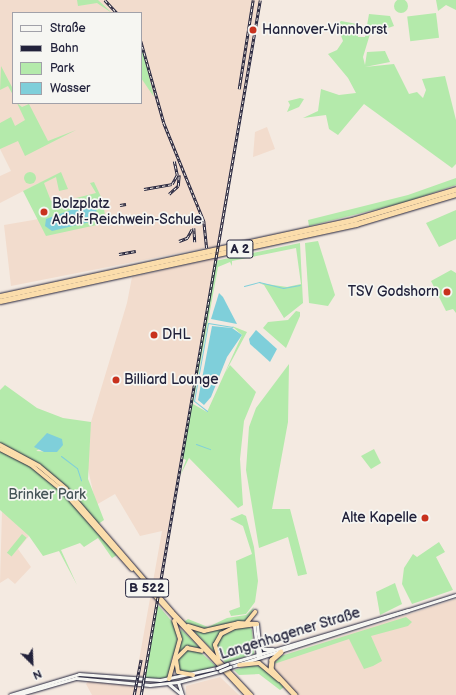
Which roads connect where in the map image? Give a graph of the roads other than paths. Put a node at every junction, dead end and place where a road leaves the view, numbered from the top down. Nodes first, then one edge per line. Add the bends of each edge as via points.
1 (456, 189) edge
2 (456, 194) edge
3 (12, 296) junction
4 (1, 297) edge
5 (0, 445) edge
6 (0, 449) edge
7 (456, 595) edge
8 (255, 612) dead end
9 (170, 614) junction
10 (247, 622) junction
11 (183, 623) junction
12 (256, 624) junction
13 (259, 644) junction
14 (280, 650) junction
15 (209, 655) junction
16 (259, 656) junction
17 (222, 663) junction
18 (239, 665) junction
19 (229, 666) junction
20 (173, 669) junction
21 (218, 669) junction
22 (193, 674) junction
23 (187, 680) junction
24 (177, 681) junction
25 (168, 682) junction
26 (181, 693) edge
27 (246, 694) edge
28 (10, 695) edge
29 (17, 695) edge
30 (251, 695) edge
31 (294, 695) edge

1 - 3 highway, A 2 via 355,219
2 - 3 highway, A 2 via 356,224
3 - 4 highway, A 2
5 - 11 highway, B 522 via 38,466 66,489
6 - 9 highway, B 522 via 30,464 63,491
7 - 14 main road, Langenhagener Straße
8 - 10 highway
9 - 15 highway, B 522
9 - 20 highway via 180,639
10 - 11 highway via 204,631
10 - 12 highway
11 - 17 highway, B 522
12 - 13 main road
12 - 16 main road
12 - 17 highway via 230,628 218,636 215,650
13 - 14 main road via 266,650
13 - 16 main road
14 - 16 main road, Langenhagener Straße
14 - 31 highway via 272,660 271,669
15 - 22 highway via 193,647 180,653 177,671
15 - 27 highway, B 522
16 - 18 main road, Langenhagener Straße
16 - 19 main road, Langenhagener Straße
17 - 30 highway, B 522
18 - 19 main road, Langenhagener Straße
18 - 31 highway via 262,664
19 - 21 main road, Langenhagener Straße, bridge
20 - 24 highway
20 - 25 highway
21 - 22 main road, Langenhagener Straße
21 - 23 main road, Langenhagener Straße
22 - 24 main road, Langenhagener Straße
23 - 24 main road, Langenhagener Straße
23 - 26 main road
24 - 25 main road
24 - 26 main road
25 - 26 main road
25 - 28 main road via 87,674
25 - 29 main road via 82,677

